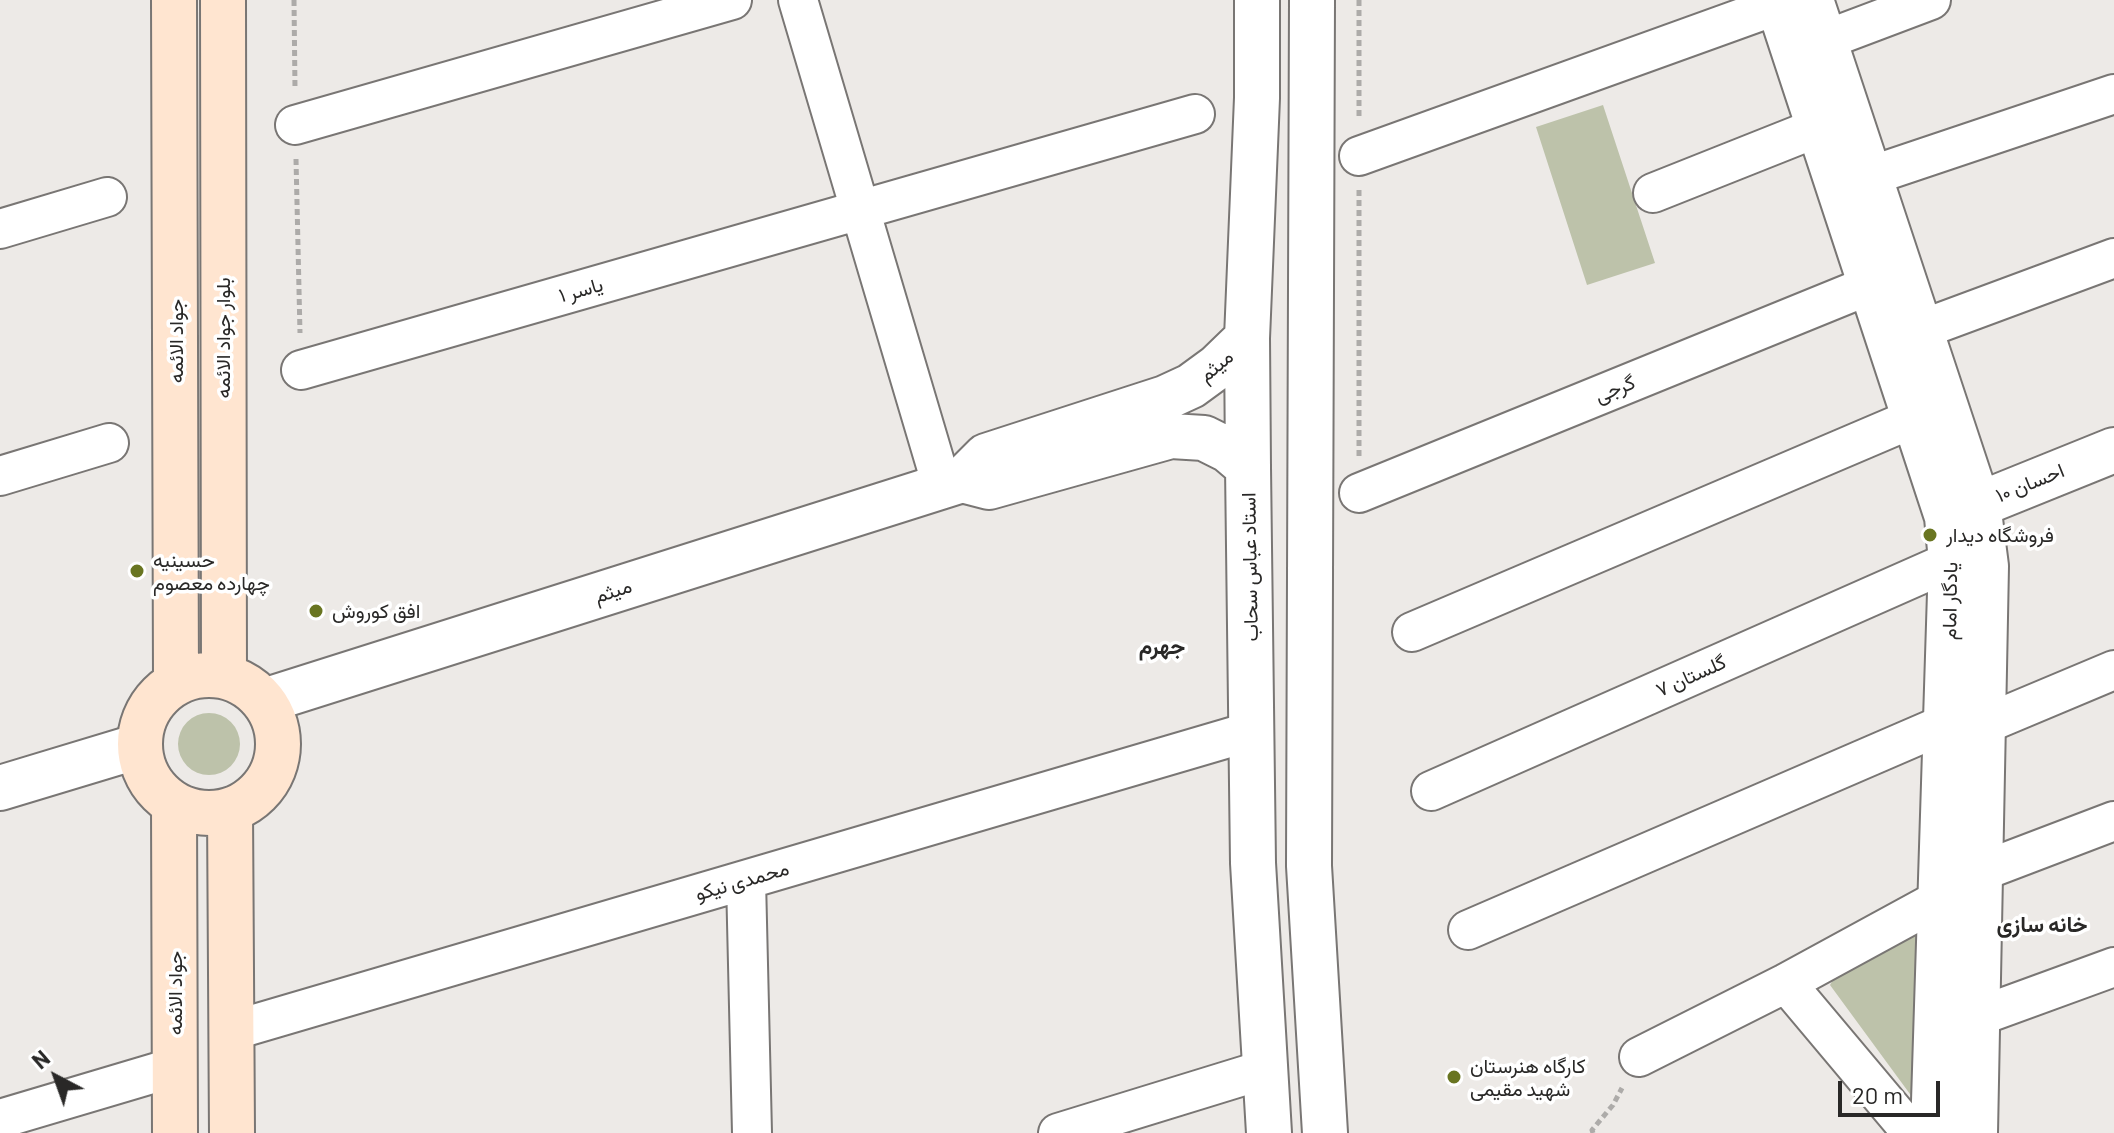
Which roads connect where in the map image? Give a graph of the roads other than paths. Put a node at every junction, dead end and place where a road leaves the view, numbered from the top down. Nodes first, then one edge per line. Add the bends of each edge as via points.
1 (174, 0) edge
2 (223, 0) edge
3 (732, 0) edge
4 (798, 0) edge
5 (1257, 0) edge
6 (1312, 0) edge
7 (1931, 0) edge
8 (1798, 11) edge
9 (2114, 94) edge
10 (1195, 114) dead end
11 (295, 125) road end
12 (1819, 127) junction
13 (1359, 156) road end
14 (1870, 176) junction
15 (1653, 193) dead end
16 (107, 197) dead end
17 (861, 210) junction
18 (0, 229) edge
19 (2114, 258) edge
20 (1870, 285) junction
21 (1920, 330) junction
22 (1247, 338) junction
23 (301, 370) road end
24 (1914, 418) junction
25 (109, 443) dead end
26 (2114, 450) edge
27 (1248, 467) junction
28 (0, 476) edge
29 (952, 483) junction
30 (1359, 493) road end
31 (1962, 510) junction
32 (1951, 561) junction
33 (1412, 632) dead end
34 (2114, 670) edge
35 (224, 676) junction
36 (176, 682) junction
37 (264, 701) junction
38 (1965, 724) junction
39 (1252, 731) junction
40 (139, 746) junction
41 (0, 788) edge
42 (1431, 791) dead end
43 (174, 804) junction
44 (230, 810) junction
45 (2114, 821) edge
46 (1253, 863) junction
47 (1309, 866) junction
48 (1980, 872) junction
49 (746, 880) junction
50 (1942, 898) junction
51 (1468, 930) dead end
52 (2114, 967) edge
53 (1786, 983) junction
54 (1977, 1017) junction
55 (231, 1031) junction
56 (1639, 1057) road end
57 (175, 1067) junction
58 (1266, 1069) junction
59 (0, 1119) edge
60 (175, 1133) edge
61 (232, 1133) edge
62 (752, 1133) edge
63 (1058, 1133) edge
64 (1269, 1133) edge
65 (1325, 1133) edge
66 (1912, 1133) edge
67 (1933, 1133) edge
68 (1975, 1133) edge

1 - 36 main road, جواد الائمه
2 - 35 main road, بلوار جواد الائمه
3 - 11 street
4 - 17 street
5 - 22 street, استاد عباس سحاب
6 - 47 street
7 - 8 street
8 - 12 street, یادگار امام
8 - 13 street
8 - 14 street, یادگار امام
9 - 14 street
10 - 17 street, یاسر ۱
12 - 15 street
12 - 20 street, یادگار امام
14 - 21 street, یادگار امام
16 - 18 street
17 - 23 street, یاسر ۱
17 - 29 street
19 - 21 street
20 - 24 street, یادگار امام
20 - 30 street, گرجی
21 - 31 street, یادگار امام
22 - 27 street, استاد عباس سحاب
22 - 29 street, میثم via 1191,386 986,456
24 - 31 street, یادگار امام
24 - 33 street
25 - 28 street
26 - 31 street, احسان ۱۰
27 - 29 street, میثم via 1204,438 1171,436 989,487
27 - 39 street, استاد عباس سحاب
29 - 37 street, میثم
31 - 32 street, یادگار امام
31 - 38 street, یادگار امام via 1986,566
32 - 38 street, یادگار امام
32 - 42 street, گلستان ۷
34 - 38 street
35 - 36 main road via 191,676
35 - 37 main road via 247,685
36 - 40 main road via 145,716
37 - 44 main road via 274,718 278,755 262,789
38 - 48 street, یادگار امام
38 - 50 street, یادگار امام
38 - 51 street
39 - 46 street, استاد عباس سحاب
39 - 49 street, محمدی نیکو
40 - 41 street
40 - 43 main road via 152,786
43 - 44 main road via 201,813
43 - 57 main road, جواد الائمه
44 - 55 main road
45 - 48 street
46 - 47 street
46 - 58 street, استاد عباس سحاب
47 - 65 street
48 - 54 street, یادگار امام
49 - 55 street, محمدی نیکو
49 - 62 street
50 - 53 street
50 - 67 street, یادگار امام
52 - 54 street
53 - 56 street
53 - 66 street
54 - 68 street, یادگار امام
55 - 61 main road
57 - 59 street
57 - 60 main road, جواد الائمه
58 - 63 street
58 - 64 street, استاد عباس سحاب

